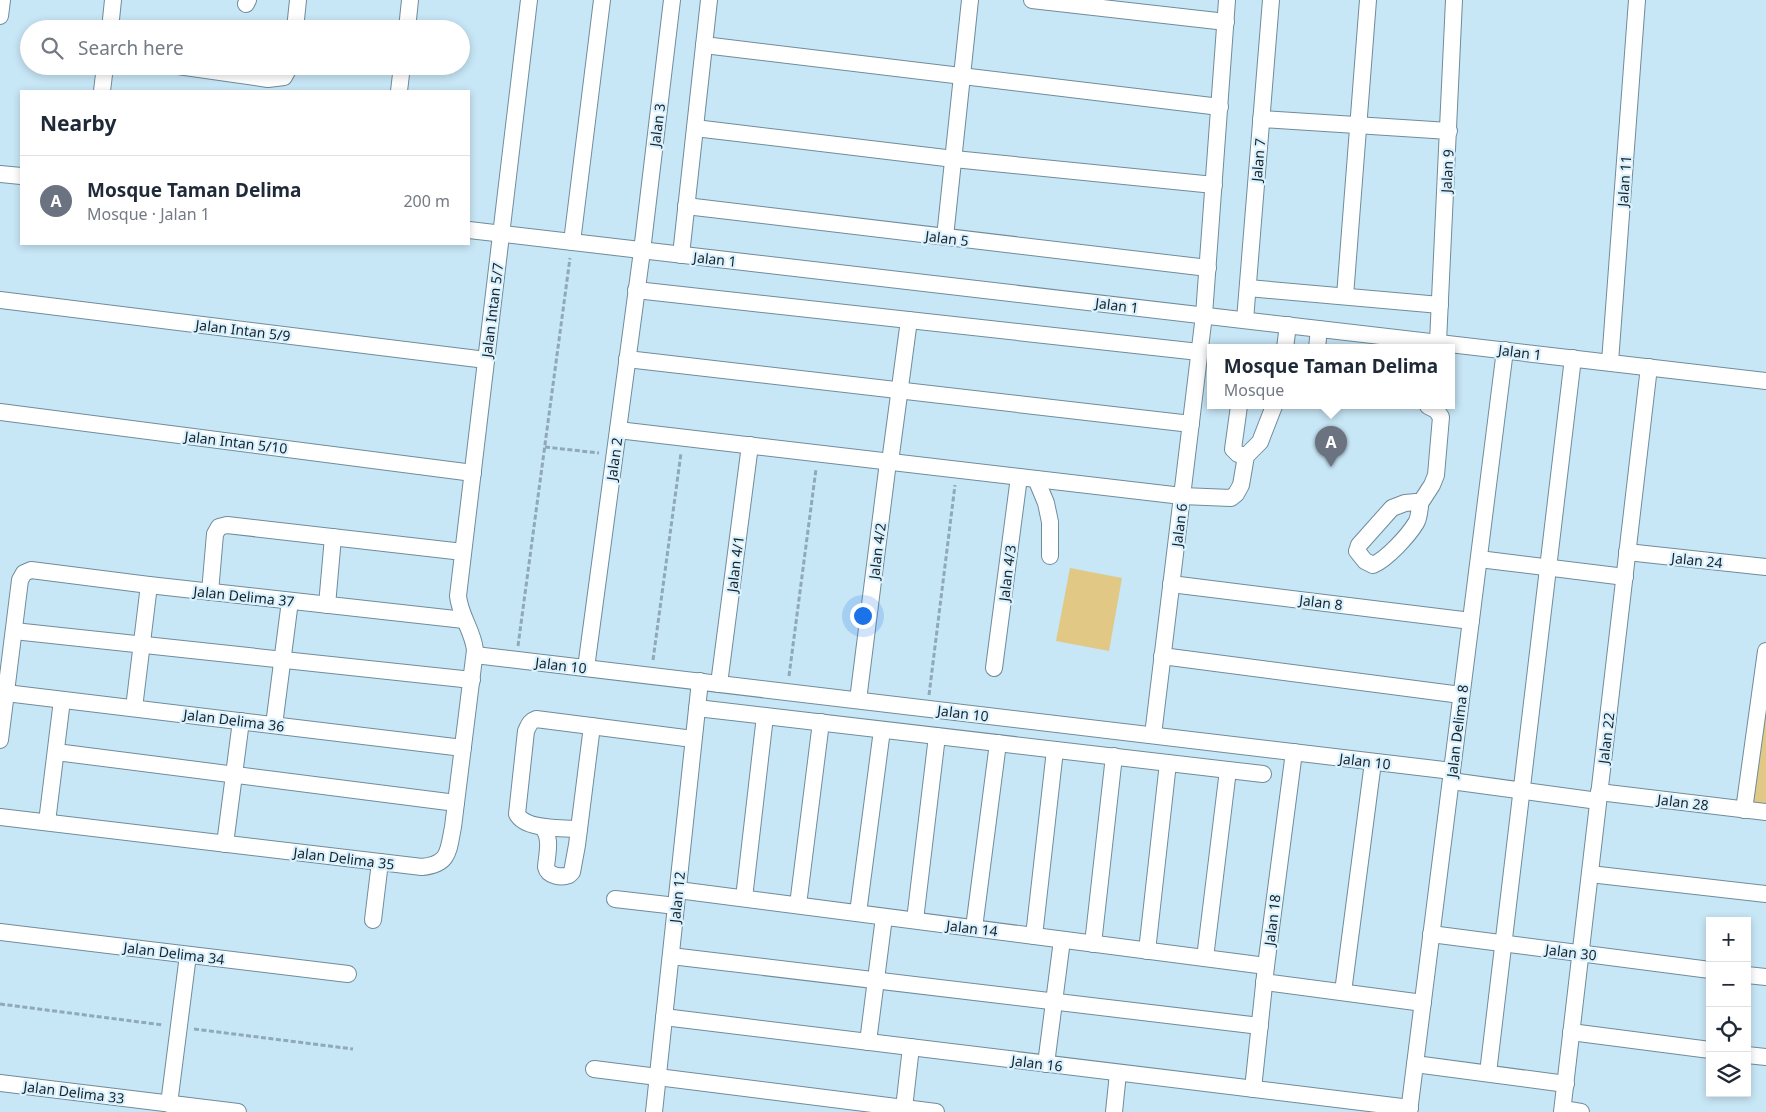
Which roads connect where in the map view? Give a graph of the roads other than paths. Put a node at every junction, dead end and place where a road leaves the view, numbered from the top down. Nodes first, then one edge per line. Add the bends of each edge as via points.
1 (2, 0) edge
2 (113, 0) edge
3 (298, 0) edge
4 (410, 0) edge
5 (530, 0) edge
6 (602, 0) edge
7 (672, 0) edge
8 (709, 0) edge
9 (970, 0) edge
10 (1032, 0) edge
11 (1228, 0) edge
12 (1271, 0) edge
13 (1368, 0) edge
14 (1454, 0) edge
15 (1636, 0) edge
16 (0, 16) edge
17 (111, 20) edge
18 (296, 20) edge
19 (408, 20) edge
20 (1226, 22) junction
21 (704, 46) junction
22 (104, 75) edge
23 (240, 75) edge
24 (285, 75) edge
25 (401, 75) edge
26 (962, 76) junction
27 (102, 90) edge
28 (399, 90) edge
29 (1220, 107) junction
30 (1261, 120) junction
31 (1358, 125) junction
32 (695, 128) junction
33 (1449, 131) junction
34 (954, 159) junction
35 (0, 174) edge
36 (20, 176) edge
37 (1214, 186) junction
38 (686, 206) junction
39 (470, 230) edge
40 (501, 234) junction
41 (945, 237) junction
42 (572, 242) junction
43 (642, 251) junction
44 (681, 255) junction
45 (1208, 268) junction
46 (1248, 288) junction
47 (636, 290) junction
48 (1345, 296) junction
49 (0, 300) edge
50 (1440, 305) junction
51 (1204, 315) junction
52 (909, 320) junction
53 (1245, 320) junction
54 (1288, 325) junction
55 (1319, 329) junction
56 (1438, 342) junction
57 (1286, 344) edge
58 (1317, 344) edge
59 (1455, 344) edge
60 (1455, 344) edge
61 (1505, 350) junction
62 (1200, 352) junction
63 (1573, 358) junction
64 (627, 359) junction
65 (486, 360) junction
66 (1610, 362) junction
67 (1649, 366) junction
68 (1766, 381) edge
69 (899, 391) junction
70 (1239, 409) edge
71 (1273, 409) edge
72 (1434, 409) edge
73 (0, 412) edge
74 (1190, 424) junction
75 (618, 430) junction
76 (750, 445) junction
77 (1246, 456) junction
78 (889, 462) junction
79 (473, 473) junction
80 (1019, 477) junction
81 (1036, 479) junction
82 (1182, 496) junction
83 (1418, 505) dead end
84 (333, 537) junction
85 (464, 552) junction
86 (1628, 552) junction
87 (1050, 556) dead end
88 (1478, 559) junction
89 (1548, 568) junction
90 (1766, 568) edge
91 (1625, 577) junction
92 (1171, 584) junction
93 (149, 585) junction
94 (210, 592) junction
95 (290, 601) junction
96 (328, 605) junction
97 (464, 620) junction
98 (1471, 621) junction
99 (10, 626) edge
100 (141, 645) junction
101 (1766, 651) edge
102 (474, 654) junction
103 (1162, 656) junction
104 (282, 660) junction
105 (586, 668) junction
106 (994, 668) dead end
107 (472, 680) junction
108 (700, 681) junction
109 (719, 684) junction
110 (1461, 695) junction
111 (4, 698) edge
112 (62, 700) junction
113 (858, 700) junction
114 (134, 708) junction
115 (697, 708) junction
116 (765, 716) junction
117 (241, 721) junction
118 (821, 722) junction
119 (274, 725) junction
120 (592, 726) junction
121 (882, 730) junction
122 (1153, 735) junction
123 (937, 736) junction
124 (694, 739) junction
125 (0, 740) edge
126 (998, 743) junction
127 (463, 748) junction
128 (1054, 750) junction
129 (56, 752) junction
130 (1294, 752) junction
131 (1114, 756) junction
132 (1373, 762) junction
133 (1168, 763) junction
134 (1228, 770) junction
135 (1262, 774) dead end
136 (234, 775) junction
137 (1451, 776) junction
138 (1522, 790) junction
139 (1599, 796) junction
140 (456, 803) junction
141 (1744, 810) junction
142 (1766, 812) edge
143 (0, 818) edge
144 (47, 822) junction
145 (542, 827) junction
146 (579, 829) junction
147 (225, 844) junction
148 (380, 862) junction
149 (1590, 874) junction
150 (1766, 894) edge
151 (677, 898) junction
152 (744, 898) junction
153 (615, 899) dead end
154 (798, 905) junction
155 (858, 913) junction
156 (884, 917) junction
157 (373, 920) dead end
158 (915, 920) junction
159 (974, 928) junction
160 (0, 932) edge
161 (1432, 934) junction
162 (1034, 936) junction
163 (1062, 940) junction
164 (1093, 944) junction
165 (1503, 944) junction
166 (1148, 951) junction
167 (1581, 953) junction
168 (188, 955) junction
169 (671, 956) junction
170 (1205, 958) junction
171 (1706, 969) edge
172 (348, 974) dead end
173 (1265, 974) junction
174 (1751, 975) edge
175 (1766, 977) edge
176 (877, 981) junction
177 (1343, 992) junction
178 (1054, 1002) junction
179 (1423, 1003) junction
180 (664, 1017) junction
181 (1260, 1026) junction
182 (1572, 1032) junction
183 (868, 1042) junction
184 (912, 1047) junction
185 (1706, 1049) edge
186 (1751, 1055) edge
187 (1766, 1057) edge
188 (1046, 1064) junction
189 (1415, 1064) junction
190 (594, 1070) dead end
191 (1118, 1072) junction
192 (1488, 1073) junction
193 (658, 1078) junction
194 (0, 1084) edge
195 (1566, 1084) junction
196 (1252, 1089) junction
197 (169, 1104) junction
198 (857, 1107) edge
199 (904, 1108) junction
200 (1409, 1110) edge
201 (1562, 1111) edge
202 (238, 1112) edge
203 (654, 1112) edge
204 (936, 1112) edge
205 (1114, 1112) edge
206 (1581, 1112) edge

1 - 16 street
2 - 17 street
3 - 18 street
4 - 19 street
5 - 40 street, Jalan Intan 5/7
6 - 42 street
7 - 43 street, Jalan 3
8 - 21 street
9 - 26 street
10 - 20 street
11 - 20 street, Jalan 6
12 - 30 street, Jalan 7
13 - 31 street
14 - 33 street, Jalan 9
15 - 66 street, Jalan 11
20 - 29 street, Jalan 6
21 - 26 street
21 - 32 street
22 - 27 street
23 - 24 street via 268,79
25 - 28 street
26 - 29 street
26 - 34 street
29 - 37 street, Jalan 6
30 - 31 street
30 - 46 street, Jalan 7
31 - 33 street
31 - 48 street
32 - 34 street
32 - 38 street
33 - 50 street, Jalan 9
34 - 37 street
34 - 41 street
35 - 36 street
37 - 45 street, Jalan 6
38 - 41 street, Jalan 5
38 - 44 street
39 - 40 street, Jalan 1
40 - 42 street, Jalan 1
40 - 65 street, Jalan Intan 5/7
41 - 45 street, Jalan 5
42 - 43 street, Jalan 1
43 - 44 street, Jalan 1
43 - 47 street, Jalan 2
44 - 51 street, Jalan 1
45 - 51 street, Jalan 6
46 - 48 street
46 - 53 street, Jalan 7
47 - 52 street
47 - 64 street, Jalan 2
48 - 50 street
49 - 65 street, Jalan Intan 5/9
50 - 56 street, Jalan 9
51 - 53 street, Jalan 1
51 - 62 street, Jalan 6
52 - 62 street
52 - 69 street, Jalan 4/2
53 - 54 street, Jalan 1
54 - 55 street, Jalan 1
54 - 57 street
55 - 56 street, Jalan 1
55 - 58 street
56 - 60 street, Jalan 1
59 - 61 street, Jalan 1
61 - 63 street, Jalan 1
61 - 88 street, Jalan Delima 8
62 - 74 street, Jalan 6
63 - 66 street, Jalan 1
63 - 89 street
64 - 69 street
64 - 75 street, Jalan 2
65 - 79 street, Jalan Intan 5/7
66 - 67 street, Jalan 1
67 - 68 street, Jalan 1
67 - 86 street, Jalan 22
69 - 74 street
69 - 78 street, Jalan 4/2
70 - 77 street via 1234,449
71 - 77 street via 1260,442
72 - 83 street via 1441,417 1436,475
73 - 79 street, Jalan Intan 5/10
74 - 82 street, Jalan 6
75 - 76 street
75 - 105 street, Jalan 2
76 - 78 street
76 - 109 street, Jalan 4/1
77 - 82 street via 1241,485 1231,498
78 - 80 street
78 - 113 street, Jalan 4/2
79 - 85 street, Jalan Intan 5/7
80 - 81 street
80 - 106 street, Jalan 4/3
81 - 82 street
81 - 87 street via 1050,522
82 - 92 street, Jalan 6
84 - 85 street
84 - 94 street via 220,527 213,544
84 - 96 street
85 - 97 street, Jalan Intan 5/7 via 458,596
86 - 90 street, Jalan 24
86 - 91 street, Jalan 22
88 - 89 street
88 - 98 street, Jalan Delima 8
89 - 91 street
89 - 138 street
91 - 139 street, Jalan 22
92 - 98 street, Jalan 8
92 - 103 street, Jalan 6
93 - 94 street, Jalan Delima 37
93 - 99 street, Jalan Delima 37 via 31,570 20,580
93 - 100 street
94 - 95 street, Jalan Delima 37
95 - 96 street, Jalan Delima 37
95 - 104 street
96 - 97 street, Jalan Delima 37
97 - 102 street, Jalan Delima 35 via 472,635
98 - 110 street, Jalan Delima 8
99 - 100 street
99 - 111 street
100 - 104 street
100 - 114 street
101 - 141 street
102 - 105 street, Jalan 10
102 - 107 street, Jalan Delima 35
103 - 110 street
103 - 122 street, Jalan 6
104 - 107 street
104 - 119 street
105 - 108 street, Jalan 10
107 - 127 street, Jalan Delima 35
108 - 109 street, Jalan 10
108 - 115 street, Jalan 12
109 - 113 street, Jalan 10
110 - 137 street, Jalan Delima 8
111 - 112 street, Jalan Delima 36
111 - 125 street
112 - 114 street, Jalan Delima 36
112 - 129 street
113 - 122 street, Jalan 10
114 - 117 street, Jalan Delima 36
115 - 116 street
115 - 124 street, Jalan 12
116 - 118 street
116 - 152 street
117 - 119 street, Jalan Delima 36
117 - 136 street
118 - 121 street
118 - 154 street
119 - 127 street, Jalan Delima 36
120 - 124 street
120 - 145 street via 536,719 529,724 518,814 522,820
120 - 146 street
121 - 123 street
121 - 155 street
122 - 130 street, Jalan 10
123 - 126 street
123 - 158 street
124 - 151 street, Jalan 12
126 - 128 street
126 - 159 street
127 - 140 street, Jalan Delima 35
128 - 131 street
128 - 162 street
129 - 136 street
129 - 144 street
130 - 132 street, Jalan 10
130 - 173 street, Jalan 18
131 - 133 street
131 - 164 street
132 - 137 street, Jalan 10
132 - 177 street
133 - 134 street
133 - 166 street
134 - 135 street
134 - 170 street
136 - 140 street
136 - 147 street
137 - 138 street, Jalan 10
137 - 161 street, Jalan Delima 8
138 - 139 street, Jalan 28
138 - 165 street
139 - 141 street, Jalan 28
139 - 149 street, Jalan 22
140 - 148 street, Jalan Delima 35 via 450,842 443,860 435,866
141 - 142 street, Jalan 28
143 - 144 street, Jalan Delima 35
144 - 147 street, Jalan Delima 35
145 - 146 street
145 - 146 street via 548,837 547,872 564,877 572,872
147 - 148 street, Jalan Delima 35
148 - 157 street
149 - 150 street
149 - 167 street, Jalan 22
151 - 152 street, Jalan 14
151 - 153 street, Jalan 14
151 - 169 street, Jalan 12
152 - 154 street, Jalan 14
154 - 155 street, Jalan 14
155 - 156 street, Jalan 14
156 - 158 street, Jalan 14
156 - 176 street
158 - 159 street, Jalan 14
159 - 162 street, Jalan 14
160 - 168 street, Jalan Delima 34
161 - 165 street, Jalan 30
161 - 179 street, Jalan Delima 8
162 - 163 street, Jalan 14
163 - 164 street, Jalan 14
163 - 178 street
164 - 166 street, Jalan 14
165 - 167 street, Jalan 30
165 - 192 street
166 - 170 street, Jalan 14
167 - 171 street, Jalan 30
167 - 182 street, Jalan 22
168 - 172 street, Jalan Delima 34
168 - 197 street
169 - 176 street
169 - 180 street, Jalan 12
170 - 173 street, Jalan 14
173 - 177 street, Jalan 14
173 - 181 street, Jalan 18
174 - 175 street
176 - 178 street
176 - 183 street
177 - 179 street, Jalan 14
178 - 181 street
178 - 188 street
179 - 189 street, Jalan Delima 8
180 - 183 street, Jalan 16
180 - 193 street, Jalan 12
181 - 196 street, Jalan 18
182 - 185 street
182 - 195 street, Jalan 22
183 - 184 street, Jalan 16
184 - 188 street, Jalan 16
184 - 199 street
186 - 187 street
188 - 191 street, Jalan 16
189 - 192 street
189 - 200 street, Jalan Delima 8
190 - 193 street
191 - 196 street, Jalan 16
191 - 205 street
192 - 195 street
193 - 198 street
193 - 203 street, Jalan 12
194 - 197 street, Jalan Delima 33
195 - 201 street, Jalan 22
196 - 200 street, Jalan 16
197 - 202 street, Jalan Delima 33
198 - 199 street
199 - 204 street
201 - 206 street

